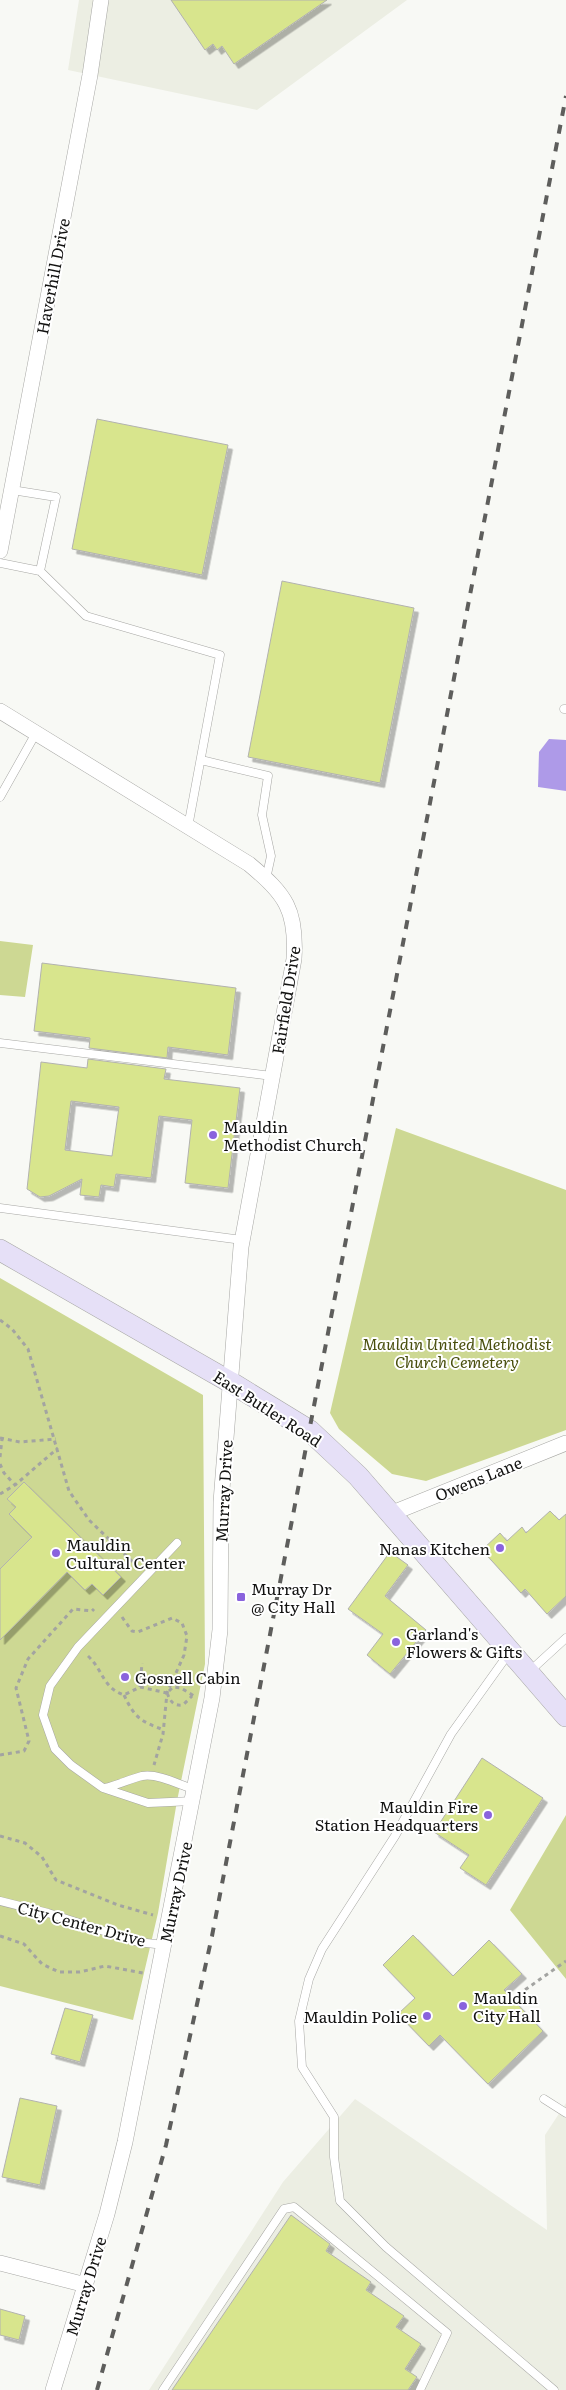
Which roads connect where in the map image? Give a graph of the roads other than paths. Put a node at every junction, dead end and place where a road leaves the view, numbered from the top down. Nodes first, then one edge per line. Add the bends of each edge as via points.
1 (101, 0) edge
2 (12, 490) junction
3 (0, 551) edge
4 (0, 563) edge
5 (40, 571) junction
6 (0, 711) edge
7 (36, 733) junction
8 (200, 760) junction
9 (0, 797) edge
10 (188, 827) junction
11 (266, 878) junction
12 (0, 1043) edge
13 (272, 1076) junction
14 (0, 1208) edge
15 (242, 1240) junction
16 (0, 1250) edge
17 (230, 1382) junction
18 (566, 1443) edge
19 (390, 1514) junction
20 (177, 1543) dead end
21 (566, 1638) edge
22 (510, 1652) junction
23 (528, 1672) junction
24 (566, 1716) edge
25 (103, 1788) junction
26 (194, 1795) junction
27 (0, 1901) edge
28 (164, 1945) junction
29 (544, 2099) dead end
30 (566, 2113) edge
31 (0, 2263) edge
32 (86, 2285) junction
33 (53, 2390) edge
34 (163, 2390) edge
35 (420, 2390) edge
36 (554, 2390) edge

1 - 2 street, Haverhill Drive
2 - 3 street, Haverhill Drive
2 - 5 lane via 56,497
4 - 5 lane
5 - 8 lane via 86,616 220,655
6 - 7 street, Fairfield Drive
7 - 9 lane
7 - 10 street, Fairfield Drive
8 - 10 lane
8 - 11 lane via 268,776 262,815 271,856
10 - 11 street, Fairfield Drive
11 - 13 street, Fairfield Drive via 291,912 296,934
12 - 13 lane
13 - 15 street, Fairfield Drive
14 - 15 lane
15 - 17 street, Fairfield Drive
16 - 17 main road, East Butler Road
17 - 19 main road, East Butler Road via 310,1431 358,1476
17 - 26 street, Murray Drive via 221,1502 220,1630 212,1698
18 - 19 street, Owens Lane
19 - 22 main road, East Butler Road
20 - 25 lane via 78,1646 50,1686 43,1715 55,1749
21 - 23 lane
22 - 23 main road, East Butler Road
22 - 36 lane via 451,1734 395,1836 322,1949 309,1979 299,2021 302,2067 334,2117 334,2157 340,2202 386,2247
23 - 24 main road, East Butler Road
25 - 26 lane via 148,1803
25 - 26 lane via 151,1776
26 - 28 street, Murray Drive
27 - 28 lane, City Center Drive via 138,1942
28 - 32 street, Murray Drive via 125,2142
29 - 30 lane
31 - 32 street
32 - 33 street, Murray Drive
34 - 35 lane via 284,2209 294,2207 447,2333

